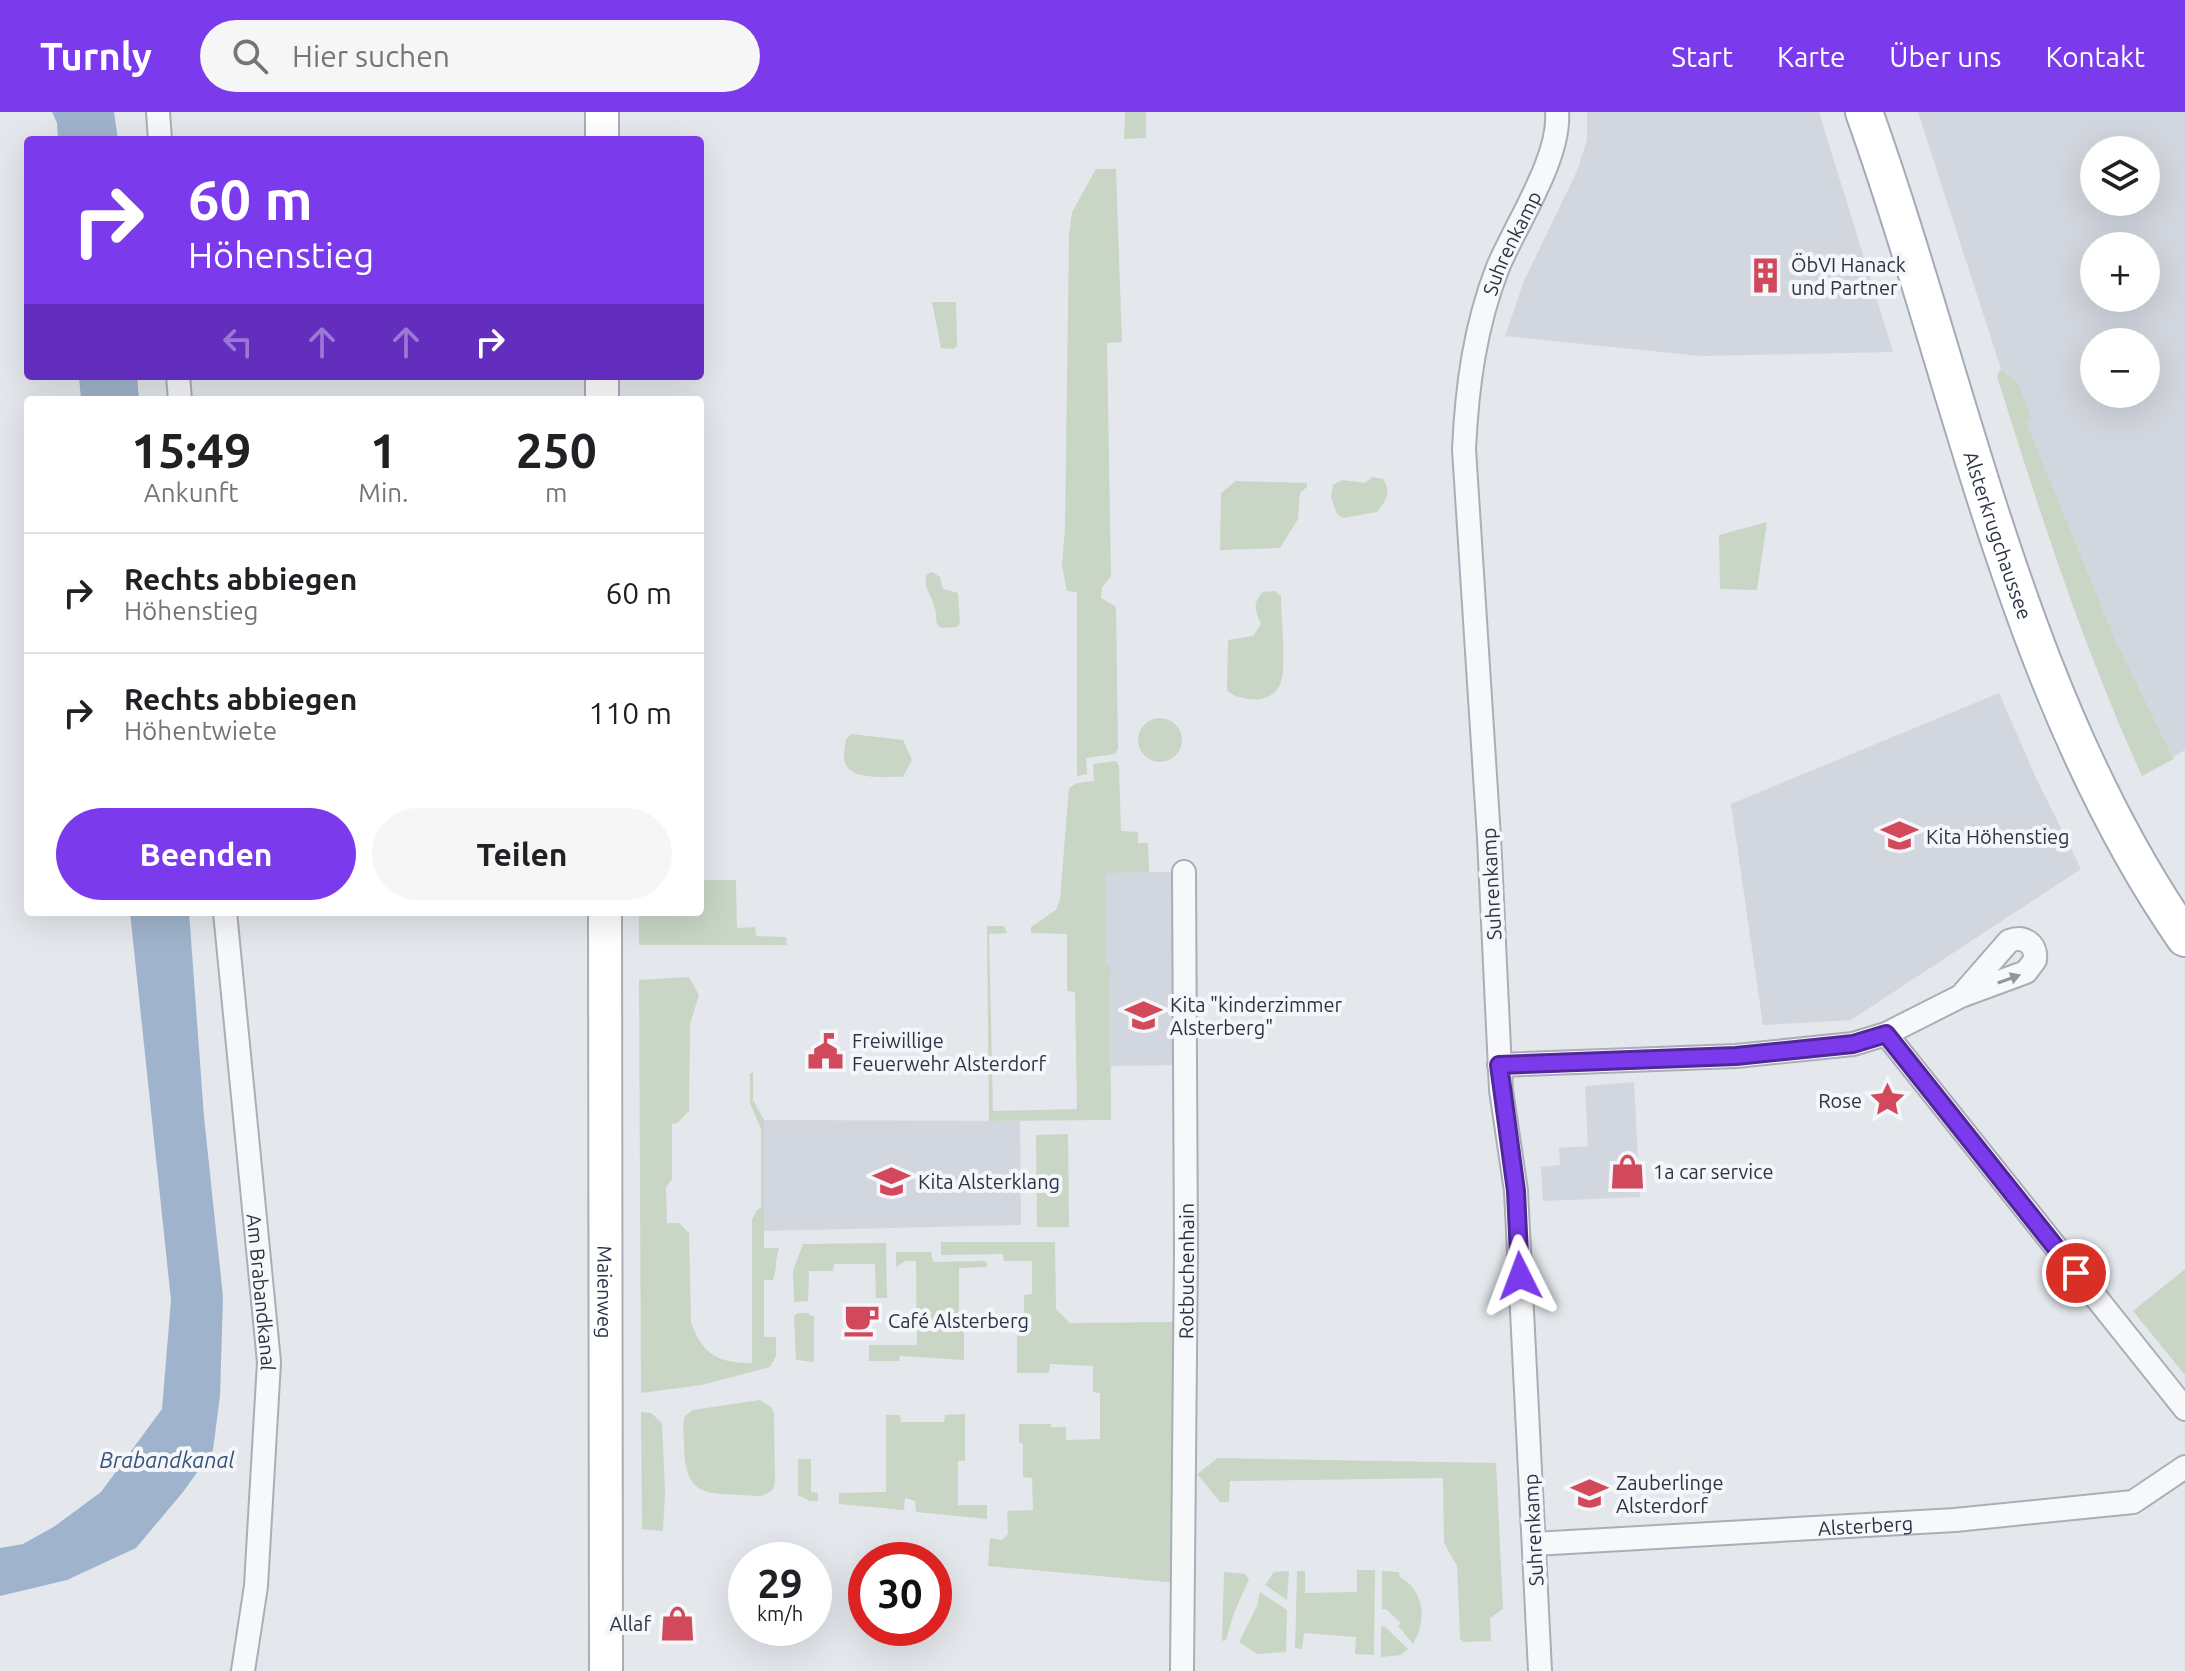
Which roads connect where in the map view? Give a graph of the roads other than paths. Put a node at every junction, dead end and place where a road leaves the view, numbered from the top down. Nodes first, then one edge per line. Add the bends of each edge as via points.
1 (158, 112) edge
2 (602, 112) edge
3 (1557, 112) edge
4 (1864, 112) edge
5 (160, 136) edge
6 (602, 136) edge
7 (1184, 872) dead end
8 (225, 916) edge
9 (605, 916) edge
10 (2185, 938) edge
11 (1961, 996) dead end
12 (1886, 1034) junction
13 (1499, 1065) junction
14 (2185, 1409) edge
15 (2185, 1467) edge
16 (1534, 1544) junction
17 (243, 1671) edge
18 (606, 1671) edge
19 (1182, 1671) edge
20 (1540, 1671) edge

1 - 5 street
2 - 6 street
3 - 13 street, Suhrenkamp via 1553,148 1483,311 1465,415
4 - 10 main road, Alsterkrugchaussee via 2034,637 2106,803
7 - 19 street, Rotbuchenhain
8 - 17 street, Am Brabandkanal via 269,1362 256,1586
9 - 18 street, Maienweg
11 - 12 street
12 - 13 street via 1853,1044 1736,1056
12 - 14 street
13 - 16 street, Suhrenkamp via 1516,1191
15 - 16 street, Alsterberg via 2133,1502 1955,1520
16 - 20 street, Suhrenkamp

